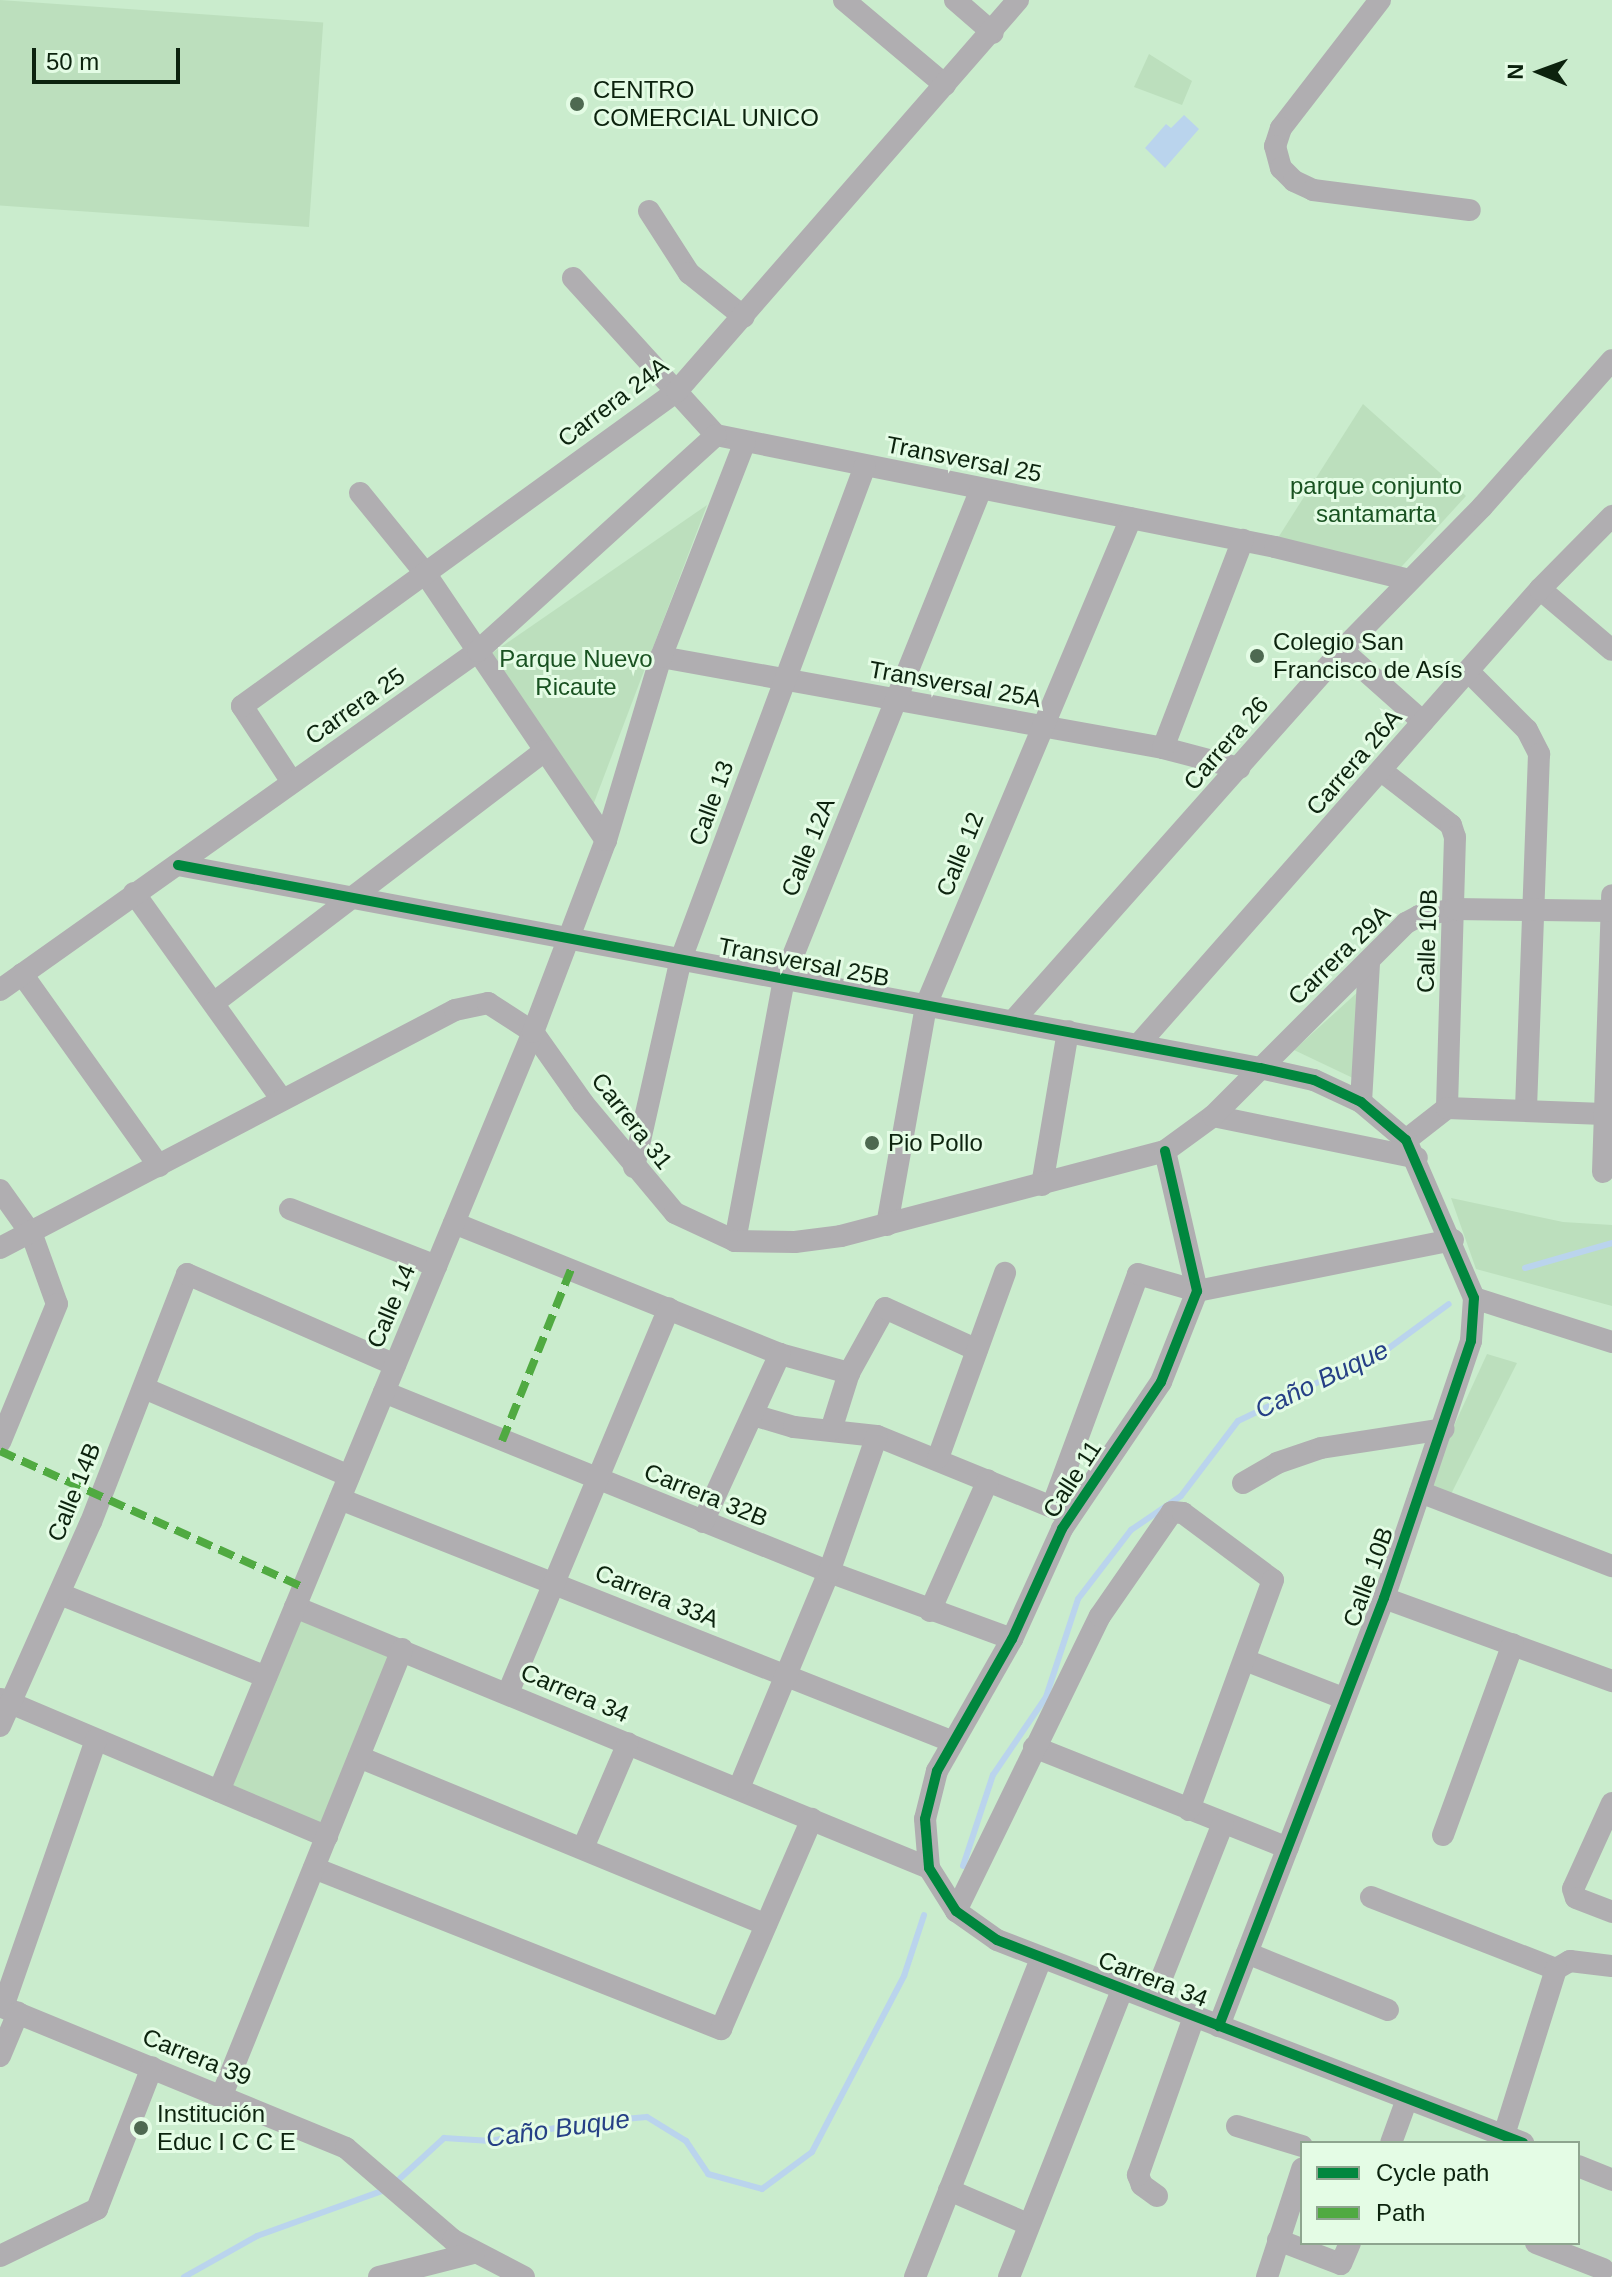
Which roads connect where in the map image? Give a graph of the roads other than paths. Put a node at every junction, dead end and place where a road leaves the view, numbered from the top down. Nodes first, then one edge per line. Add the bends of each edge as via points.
1 (844, 0) edge
2 (955, 0) edge
3 (1018, 0) edge
4 (1380, 0) edge
5 (993, 33) junction
6 (945, 85) junction
7 (1470, 210) dead end
8 (649, 211) dead end
9 (573, 278) dead end
10 (744, 317) junction
11 (1612, 360) edge
12 (677, 391) junction
13 (716, 435) junction
14 (745, 442) junction
15 (865, 466) junction
16 (981, 489) junction
17 (360, 493) dead end
18 (1612, 516) edge
19 (1131, 518) junction
20 (1243, 540) junction
21 (425, 573) junction
22 (1409, 580) junction
23 (1540, 589) junction
24 (1342, 650) junction
25 (1612, 650) edge
26 (478, 651) junction
27 (661, 657) junction
28 (1468, 671) junction
29 (784, 679) junction
30 (894, 699) junction
31 (1423, 722) junction
32 (1041, 726) junction
33 (1163, 748) junction
34 (544, 751) junction
35 (1239, 768) junction
36 (1383, 772) junction
37 (292, 782) junction
38 (606, 840) junction
39 (178, 865) junction
40 (134, 893) junction
41 (347, 896) junction
42 (1612, 905) edge
43 (1454, 909) junction
44 (1533, 910) junction
45 (567, 938) junction
46 (681, 959) junction
47 (1369, 963) junction
48 (22, 974) junction
49 (784, 978) junction
50 (0, 990) edge
51 (215, 1002) junction
52 (926, 1005) junction
53 (1013, 1021) junction
54 (1068, 1031) junction
55 (533, 1032) junction
56 (1138, 1045) junction
57 (1260, 1068) junction
58 (282, 1100) junction
59 (1361, 1102) junction
60 (1447, 1108) junction
61 (1526, 1109) junction
62 (1604, 1114) junction
63 (1213, 1116) junction
64 (1411, 1149) junction
65 (1165, 1151) junction
66 (1606, 1164) edge
67 (159, 1166) junction
68 (634, 1167) junction
69 (1042, 1185) junction
70 (0, 1190) edge
71 (290, 1209) dead end
72 (454, 1223) junction
73 (887, 1225) junction
74 (32, 1235) junction
75 (1453, 1240) junction
76 (735, 1241) junction
77 (0, 1248) edge
78 (436, 1266) junction
79 (1005, 1273) dead end
80 (1197, 1291) junction
81 (1474, 1298) junction
82 (669, 1308) junction
83 (1612, 1342) edge
84 (977, 1350) junction
85 (780, 1354) junction
86 (395, 1365) junction
87 (849, 1373) junction
88 (144, 1388) junction
89 (384, 1392) junction
90 (753, 1415) junction
91 (1444, 1429) junction
92 (831, 1430) junction
93 (877, 1436) junction
94 (0, 1442) edge
95 (938, 1458) junction
96 (349, 1476) junction
97 (598, 1479) junction
98 (988, 1480) junction
99 (1243, 1483) dead end
100 (1420, 1492) junction
101 (340, 1499) junction
102 (1063, 1512) junction
103 (703, 1522) junction
104 (1612, 1566) edge
105 (829, 1572) junction
106 (554, 1582) junction
107 (60, 1594) junction
108 (1384, 1598) junction
109 (295, 1607) junction
110 (930, 1611) junction
111 (1012, 1639) junction
112 (1513, 1644) junction
113 (402, 1649) junction
114 (1245, 1660) junction
115 (782, 1676) junction
116 (266, 1677) junction
117 (1612, 1681) edge
118 (508, 1693) junction
119 (1343, 1698) junction
120 (6, 1701) edge
121 (0, 1726) edge
122 (96, 1740) junction
123 (953, 1742) junction
124 (628, 1743) junction
125 (1034, 1747) junction
126 (359, 1757) junction
127 (739, 1788) junction
128 (219, 1791) junction
129 (1612, 1803) edge
130 (1189, 1810) junction
131 (812, 1819) junction
132 (1223, 1823) junction
133 (1443, 1835) dead end
134 (327, 1837) junction
135 (583, 1848) junction
136 (1288, 1848) junction
137 (314, 1868) junction
138 (929, 1868) junction
139 (1371, 1897) dead end
140 (956, 1911) junction
141 (1612, 1912) edge
142 (766, 1925) junction
143 (1247, 1953) junction
144 (1041, 1958) junction
145 (1612, 1966) edge
146 (1556, 1969) junction
147 (1123, 1987) junction
148 (1153, 2000) junction
149 (7, 2009) edge
150 (1388, 2010) dead end
151 (1194, 2017) junction
152 (1219, 2026) junction
153 (0, 2056) edge
154 (152, 2067) junction
155 (222, 2095) junction
156 (1407, 2099) junction
157 (1237, 2126) dead end
158 (1514, 2139) edge
159 (1392, 2141) edge
160 (1300, 2145) edge
161 (1580, 2167) edge
162 (1300, 2175) edge
163 (1612, 2180) edge
164 (949, 2190) junction
165 (1157, 2196) dead end
166 (1028, 2224) junction
167 (1278, 2240) junction
168 (1300, 2244) edge
169 (1304, 2245) edge
170 (1542, 2245) edge
171 (3, 2252) edge
172 (474, 2253) junction
173 (1346, 2253) edge
174 (1605, 2265) edge
175 (379, 2277) edge
176 (524, 2277) edge
177 (915, 2277) edge
178 (1009, 2277) edge
179 (1267, 2277) edge

1 - 6 street
2 - 5 street
3 - 5 street, Carrera 24A
4 - 7 street via 1281,128 1275,146 1281,168 1313,190
5 - 6 street, Carrera 24A
6 - 10 street, Carrera 24A
8 - 10 street via 689,273
9 - 12 street
10 - 12 street, Carrera 24A
11 - 22 street, Carrera 26
12 - 13 street
12 - 21 street, Carrera 24A
13 - 14 street, Transversal 25
13 - 26 street, Carrera 25
14 - 15 street, Transversal 25
14 - 27 street, Calle 14
15 - 16 street, Transversal 25
15 - 29 street, Calle 13
16 - 19 street, Transversal 25
16 - 30 street, Calle 12A
17 - 21 street
18 - 23 street, Carrera 26A
19 - 20 street, Transversal 25
19 - 32 street, Calle 12
20 - 22 street, Transversal 25
20 - 33 street
21 - 26 street
21 - 37 street, Carrera 24A via 242,706
22 - 24 street, Carrera 26
23 - 25 street
23 - 28 street, Carrera 26A
24 - 31 street
24 - 35 street, Carrera 26
26 - 34 street
26 - 37 street, Carrera 25
27 - 29 street, Transversal 25A
27 - 38 street, Calle 14
28 - 31 street, Carrera 26A
28 - 44 street via 1537,744
29 - 30 street, Transversal 25A
29 - 46 street, Calle 13
30 - 32 street, Transversal 25A
30 - 49 street, Calle 12A
31 - 36 street, Carrera 26A
32 - 33 street, Transversal 25A
32 - 52 street, Calle 12
33 - 35 street, Transversal 25A
34 - 38 street
34 - 41 street
35 - 53 street, Carrera 26
36 - 43 street, Calle 10B via 1451,825
36 - 56 street, Carrera 26A
37 - 39 street, Carrera 25
38 - 45 street, Calle 14
39 - 40 street, Carrera 25
39 - 41 street, Transversal 25B
40 - 48 street, Carrera 25
40 - 51 street
41 - 45 street, Transversal 25B
41 - 51 street
42 - 44 street, Carrera 29A
42 - 62 street
43 - 44 street, Carrera 29A
43 - 47 street, Carrera 29A via 1428,912 1406,923
43 - 60 street, Calle 10B
44 - 61 street
45 - 46 street, Transversal 25B
45 - 55 street, Calle 14
46 - 49 street, Transversal 25B
46 - 68 street, Calle 13
47 - 57 street, Carrera 29A
47 - 59 street
48 - 50 street, Carrera 25
48 - 67 street
49 - 52 street, Transversal 25B
49 - 76 street, Calle 12A
51 - 58 street
52 - 53 street, Transversal 25B
52 - 73 street, Calle 12
53 - 54 street, Transversal 25B
54 - 56 street, Transversal 25B
54 - 69 street
55 - 58 street, Carrera 31 via 502,1007 475,1004
55 - 68 street, Carrera 31
55 - 72 street, Calle 14
56 - 57 street, Transversal 25B
57 - 59 street, Transversal 25B via 1314,1080
57 - 63 street, Carrera 31
58 - 67 street, Carrera 31
59 - 64 street, Transversal 25B
60 - 61 street
60 - 64 street
61 - 62 street
62 - 66 street
63 - 64 street
63 - 65 street, Carrera 31
64 - 75 street, Calle 10B
65 - 69 street, Carrera 31
65 - 80 street
67 - 74 street, Carrera 31
68 - 76 street, Carrera 31 via 675,1213
69 - 73 street, Carrera 31
70 - 74 street
71 - 78 street
72 - 78 street, Calle 14
72 - 82 street
73 - 76 street, Carrera 31 via 795,1242
74 - 77 street, Carrera 31
74 - 94 street via 57,1304
75 - 80 street
75 - 81 street, Calle 10B
78 - 86 street, Calle 14
79 - 84 street
80 - 102 street, Calle 11 via 1161,1382
80 - 102 street via 1142,1272 1133,1277
81 - 83 street
81 - 91 street, Calle 10B via 1471,1341
82 - 85 street
82 - 97 street
84 - 87 street via 885,1308
84 - 95 street
85 - 87 street
85 - 90 street
86 - 88 street, Calle 14B via 187,1274
86 - 89 street, Calle 14
87 - 92 street
88 - 96 street
88 - 107 street, Calle 14B
89 - 96 street, Calle 14
89 - 97 street, Carrera 32B
90 - 92 street
90 - 103 street
91 - 99 street via 1321,1448 1277,1463
91 - 100 street, Calle 10B
92 - 93 street
93 - 95 street
93 - 105 street
95 - 98 street
96 - 101 street, Calle 14
97 - 103 street, Carrera 32B
97 - 106 street
98 - 102 street
98 - 110 street
100 - 104 street
100 - 108 street, Calle 10B
101 - 106 street, Carrera 33A
101 - 109 street, Calle 14
102 - 111 street, Calle 11 via 1062,1529
103 - 105 street, Carrera 32B
105 - 110 street, Carrera 32B
105 - 115 street
106 - 115 street, Carrera 33A
106 - 118 street
107 - 116 street
107 - 120 street, Calle 14B
108 - 112 street
108 - 119 street, Calle 10B
109 - 113 street, Carrera 34
109 - 116 street, Calle 14
110 - 111 street, Carrera 32B
111 - 123 street, Calle 11
112 - 117 street
112 - 133 street
113 - 118 street, Carrera 34
113 - 126 street
114 - 119 street
114 - 125 street via 1273,1580 1183,1513 1172,1512 1100,1616
114 - 130 street
115 - 123 street, Carrera 33A
115 - 127 street
116 - 128 street, Calle 14
118 - 124 street, Carrera 34
119 - 136 street, Calle 10B
120 - 121 street, Calle 14B
120 - 122 street
122 - 128 street
122 - 149 street
123 - 138 street, Calle 11 via 927,1802
124 - 127 street, Carrera 34
124 - 135 street
125 - 130 street
125 - 140 street
126 - 134 street
126 - 135 street
127 - 131 street, Carrera 34
128 - 134 street
129 - 141 street via 1574,1895
130 - 132 street
131 - 138 street, Carrera 34
131 - 142 street
132 - 136 street
132 - 148 street
134 - 137 street
135 - 142 street
136 - 143 street, Calle 10B
137 - 142 street via 721,2029
137 - 155 street
138 - 140 street, Carrera 34
139 - 146 street
140 - 144 street, Carrera 34 via 982,1932
143 - 150 street
143 - 152 street, Calle 10B
144 - 147 street, Carrera 34
144 - 164 street
145 - 146 street via 1570,1961
146 - 158 street
147 - 148 street, Carrera 34
147 - 166 street
148 - 151 street, Carrera 34
149 - 153 street
149 - 154 street, Carrera 39
151 - 152 street, Carrera 34
151 - 165 street via 1138,2175
152 - 156 street, Carrera 34
154 - 155 street, Carrera 39
154 - 171 street via 97,2209
155 - 172 street, Carrera 39 via 346,2148
156 - 158 street, Carrera 34
156 - 159 street
157 - 160 street
161 - 163 street
162 - 167 street
164 - 166 street
164 - 177 street
166 - 178 street
167 - 168 street
167 - 179 street
169 - 173 street
170 - 174 street
172 - 175 street
172 - 176 street, Carrera 39

